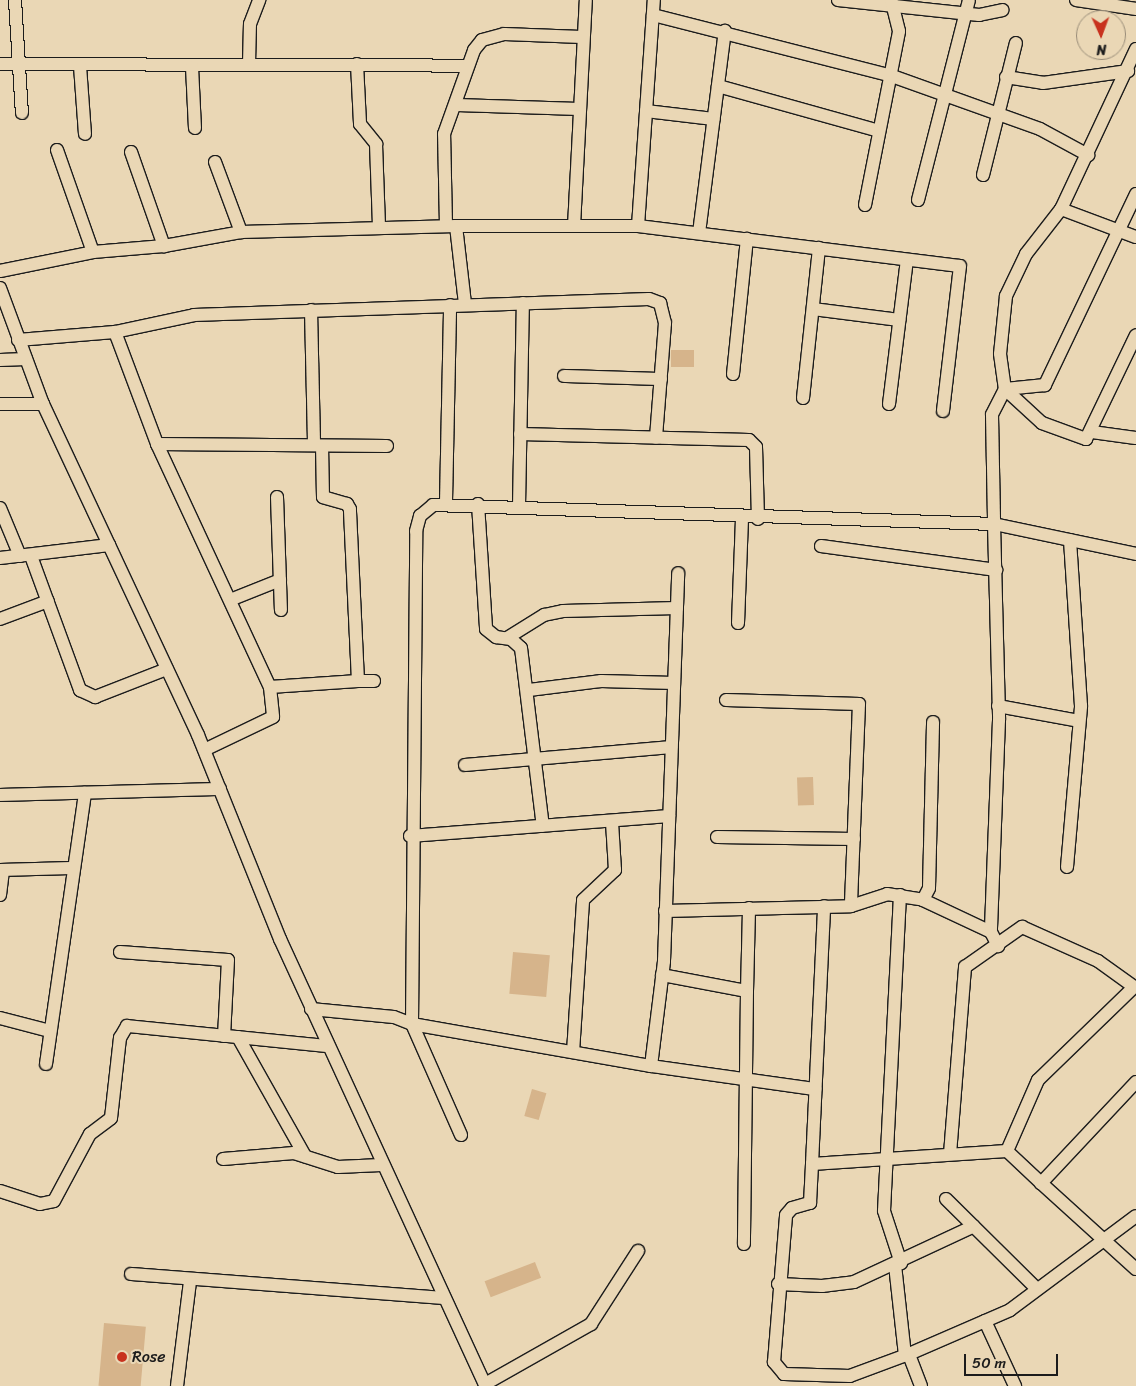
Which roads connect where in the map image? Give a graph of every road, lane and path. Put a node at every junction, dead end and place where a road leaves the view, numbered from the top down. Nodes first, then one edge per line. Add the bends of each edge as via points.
1 (15, 0) edge
2 (259, 0) edge
3 (586, 0) edge
4 (654, 0) edge
5 (838, 0) edge
6 (969, 0) edge
7 (1076, 0) edge
8 (891, 3) edge
9 (1002, 10) dead end
10 (1136, 10) edge
11 (965, 13) junction
12 (653, 15) junction
13 (725, 31) junction
14 (582, 37) junction
15 (1016, 43) dead end
16 (1136, 49) edge
17 (0, 64) edge
18 (18, 64) junction
19 (249, 64) junction
20 (357, 64) junction
21 (80, 66) junction
22 (466, 66) junction
23 (192, 67) junction
24 (1128, 70) junction
25 (892, 76) junction
26 (1006, 77) junction
27 (718, 86) junction
28 (943, 93) junction
29 (457, 105) junction
30 (579, 109) junction
31 (646, 111) junction
32 (997, 113) junction
33 (22, 114) dead end
34 (714, 119) junction
35 (195, 128) dead end
36 (879, 131) junction
37 (86, 134) dead end
38 (57, 150) dead end
39 (131, 152) dead end
40 (1088, 155) junction
41 (215, 162) dead end
42 (983, 175) dead end
43 (1136, 194) edge
44 (918, 200) dead end
45 (865, 205) dead end
46 (1061, 209) junction
47 (451, 226) junction
48 (574, 226) junction
49 (638, 226) junction
50 (379, 227) junction
51 (241, 232) junction
52 (1117, 232) junction
53 (699, 233) junction
54 (1136, 237) edge
55 (747, 239) junction
56 (164, 246) junction
57 (820, 248) junction
58 (93, 252) junction
59 (907, 260) junction
60 (0, 271) edge
61 (0, 288) edge
62 (524, 303) junction
63 (465, 304) junction
64 (450, 305) junction
65 (813, 309) junction
66 (311, 310) junction
67 (899, 320) junction
68 (115, 332) junction
69 (1136, 335) edge
70 (18, 340) junction
71 (26, 359) junction
72 (0, 360) edge
73 (733, 374) dead end
74 (564, 376) dead end
75 (661, 379) junction
76 (1005, 389) junction
77 (802, 398) dead end
78 (0, 404) edge
79 (43, 404) junction
80 (889, 404) dead end
81 (943, 411) dead end
82 (1092, 432) junction
83 (520, 434) junction
84 (656, 438) junction
85 (1136, 438) edge
86 (157, 444) junction
87 (318, 446) junction
88 (387, 446) dead end
89 (277, 497) dead end
90 (446, 502) junction
91 (478, 504) junction
92 (519, 506) junction
93 (0, 508) edge
94 (742, 518) junction
95 (758, 518) junction
96 (994, 524) junction
97 (1070, 540) junction
98 (109, 545) junction
99 (821, 546) dead end
100 (1136, 554) edge
101 (26, 556) junction
102 (0, 558) edge
103 (996, 570) junction
104 (678, 573) dead end
105 (280, 580) junction
106 (230, 600) junction
107 (48, 602) junction
108 (677, 608) junction
109 (281, 610) dead end
110 (0, 619) edge
111 (738, 623) dead end
112 (507, 638) junction
113 (168, 669) junction
114 (358, 681) junction
115 (374, 681) dead end
116 (674, 683) junction
117 (270, 687) junction
118 (529, 690) junction
119 (726, 700) dead end
120 (998, 706) junction
121 (1079, 721) junction
122 (933, 722) dead end
123 (672, 747) junction
124 (204, 750) junction
125 (537, 758) junction
126 (465, 764) dead end
127 (220, 789) junction
128 (85, 793) junction
129 (0, 796) edge
130 (669, 816) junction
131 (612, 822) junction
132 (542, 826) junction
133 (410, 836) junction
134 (717, 837) dead end
135 (854, 839) junction
136 (1067, 867) dead end
137 (71, 868) junction
138 (2, 870) edge
139 (0, 895) edge
140 (900, 895) junction
141 (923, 900) junction
142 (824, 906) junction
143 (851, 906) junction
144 (749, 908) junction
145 (665, 911) junction
146 (992, 932) junction
147 (998, 946) junction
148 (120, 952) dead end
149 (662, 975) junction
150 (747, 991) junction
151 (311, 1009) junction
152 (0, 1018) edge
153 (412, 1024) junction
154 (50, 1032) junction
155 (224, 1036) junction
156 (238, 1037) junction
157 (328, 1046) junction
158 (573, 1052) junction
159 (46, 1064) dead end
160 (651, 1066) junction
161 (747, 1080) junction
162 (1136, 1082) edge
163 (815, 1089) junction
164 (461, 1135) dead end
165 (1007, 1151) junction
166 (950, 1154) junction
167 (305, 1156) junction
168 (884, 1157) junction
169 (223, 1158) dead end
170 (812, 1164) junction
171 (381, 1165) junction
172 (1041, 1183) junction
173 (0, 1191) edge
174 (946, 1199) dead end
175 (1136, 1216) edge
176 (974, 1226) junction
177 (1101, 1240) junction
178 (744, 1244) dead end
179 (638, 1251) dead end
180 (898, 1264) junction
181 (1136, 1269) edge
182 (131, 1274) dead end
183 (190, 1280) junction
184 (778, 1284) junction
185 (1037, 1289) junction
186 (444, 1298) junction
187 (985, 1321) junction
188 (907, 1355) junction
189 (485, 1385) edge
190 (177, 1386) edge
191 (921, 1386) edge
192 (1015, 1386) edge

1 - 18 street
2 - 19 street via 250,24
3 - 14 street
4 - 12 street
5 - 8 street
6 - 11 street
7 - 10 street
8 - 11 street
8 - 25 street via 899,31
9 - 11 street
11 - 28 street
12 - 13 street
12 - 31 street
13 - 25 street
13 - 27 street
14 - 22 street via 491,36 482,40
14 - 30 street
15 - 26 street
16 - 24 street
17 - 18 street
18 - 21 street
18 - 33 street
19 - 20 street
19 - 23 street
20 - 22 street
20 - 50 street via 360,124 376,144
21 - 23 street
21 - 37 street
22 - 29 street
23 - 35 street
24 - 26 street via 1043,83
24 - 40 street
25 - 28 street
25 - 36 street
26 - 32 street
27 - 34 street
27 - 36 street
28 - 32 street
28 - 44 street
29 - 30 street
29 - 47 street via 443,145
30 - 48 street
31 - 34 street
31 - 49 street
32 - 40 street
32 - 42 street
34 - 53 street
36 - 45 street
38 - 58 street
39 - 56 street
40 - 46 street
41 - 51 street
43 - 52 street
46 - 52 street
46 - 76 street via 1026,254 1006,296 1000,354
47 - 48 street
47 - 50 street
47 - 63 street
48 - 49 street
49 - 53 street
50 - 51 street
51 - 56 street
52 - 54 street
52 - 76 street via 1044,385
53 - 55 street
55 - 57 street
55 - 73 street
56 - 58 street
57 - 59 street
57 - 65 street
58 - 60 street
59 - 67 street
59 - 81 street via 960,266
61 - 70 street
62 - 63 street
62 - 75 street via 635,298 660,303 665,323
62 - 83 street
63 - 64 street
64 - 66 street
64 - 90 street
65 - 67 street
65 - 77 street
66 - 68 street via 194,316
66 - 87 street
67 - 80 street
68 - 70 street
68 - 86 street
69 - 82 street
70 - 71 street
71 - 72 street
71 - 79 street
74 - 75 street
75 - 84 street
76 - 82 street via 1042,423 1086,439
76 - 96 street via 992,415
78 - 79 street
79 - 98 street
82 - 85 street
83 - 84 street
83 - 92 street
84 - 95 street via 754,443
86 - 87 street
86 - 106 street
87 - 88 street
87 - 114 street via 323,496 348,504 350,509
89 - 105 street
90 - 91 street
90 - 133 street via 426,510 416,531
91 - 92 street
91 - 112 street via 486,628 496,637
92 - 94 street
93 - 101 street
94 - 95 street
94 - 111 street
95 - 96 street
96 - 97 street
96 - 103 street
97 - 100 street
97 - 121 street
98 - 101 street
98 - 113 street
99 - 103 street
101 - 102 street
101 - 107 street
103 - 120 street
104 - 108 street
105 - 106 street
105 - 109 street
106 - 117 street
107 - 110 street
107 - 113 street via 80,690 87,696
108 - 112 street via 563,611 544,615
108 - 116 street
112 - 118 street via 521,648
113 - 124 street
114 - 115 street
114 - 117 street
116 - 118 street via 601,681
116 - 123 street
117 - 124 street via 273,717
118 - 125 street
119 - 135 street via 859,704
120 - 121 street
120 - 146 street
121 - 136 street
122 - 141 street via 929,888
123 - 125 street
123 - 130 street
124 - 127 street
125 - 126 street
125 - 132 street
127 - 128 street
127 - 151 street
128 - 129 street
128 - 137 street
130 - 131 street
130 - 145 street
131 - 132 street
131 - 158 street via 615,870 582,900
132 - 133 street
133 - 153 street
134 - 135 street
135 - 143 street
137 - 138 street
137 - 154 street
138 - 139 street
140 - 141 street
140 - 143 street via 887,894
140 - 168 street
141 - 146 street
142 - 143 street
142 - 144 street
142 - 163 street
144 - 145 street
144 - 150 street
145 - 149 street
146 - 147 street
147 - 165 street via 1022,927 1098,961 1134,987 1038,1080
147 - 166 street via 965,967
148 - 155 street via 228,960
149 - 150 street
149 - 160 street
150 - 161 street
151 - 153 street via 394,1017
151 - 157 street
152 - 154 street
153 - 158 street
153 - 164 street
154 - 159 street
155 - 156 street
155 - 173 street via 127,1026 120,1038 111,1118 90,1134 54,1201 40,1204
156 - 157 street
156 - 167 street
157 - 171 street
158 - 160 street
160 - 161 street
161 - 163 street
161 - 178 street
162 - 172 street
163 - 170 street
165 - 166 street
165 - 172 street
166 - 168 street
167 - 169 street via 294,1153
167 - 171 street via 338,1167
168 - 170 street
168 - 180 street via 885,1219
170 - 184 street via 810,1204 792,1208 786,1215
171 - 186 street
172 - 177 street
174 - 176 street
175 - 177 street
176 - 180 street
176 - 185 street
177 - 181 street
177 - 185 street
179 - 189 street via 590,1324
180 - 184 street via 838,1285
180 - 188 street
182 - 183 street
183 - 186 street
183 - 190 street
184 - 188 street via 774,1362 784,1374 850,1376
185 - 187 street via 1010,1310
186 - 189 street
187 - 188 street
187 - 192 street
188 - 191 street

